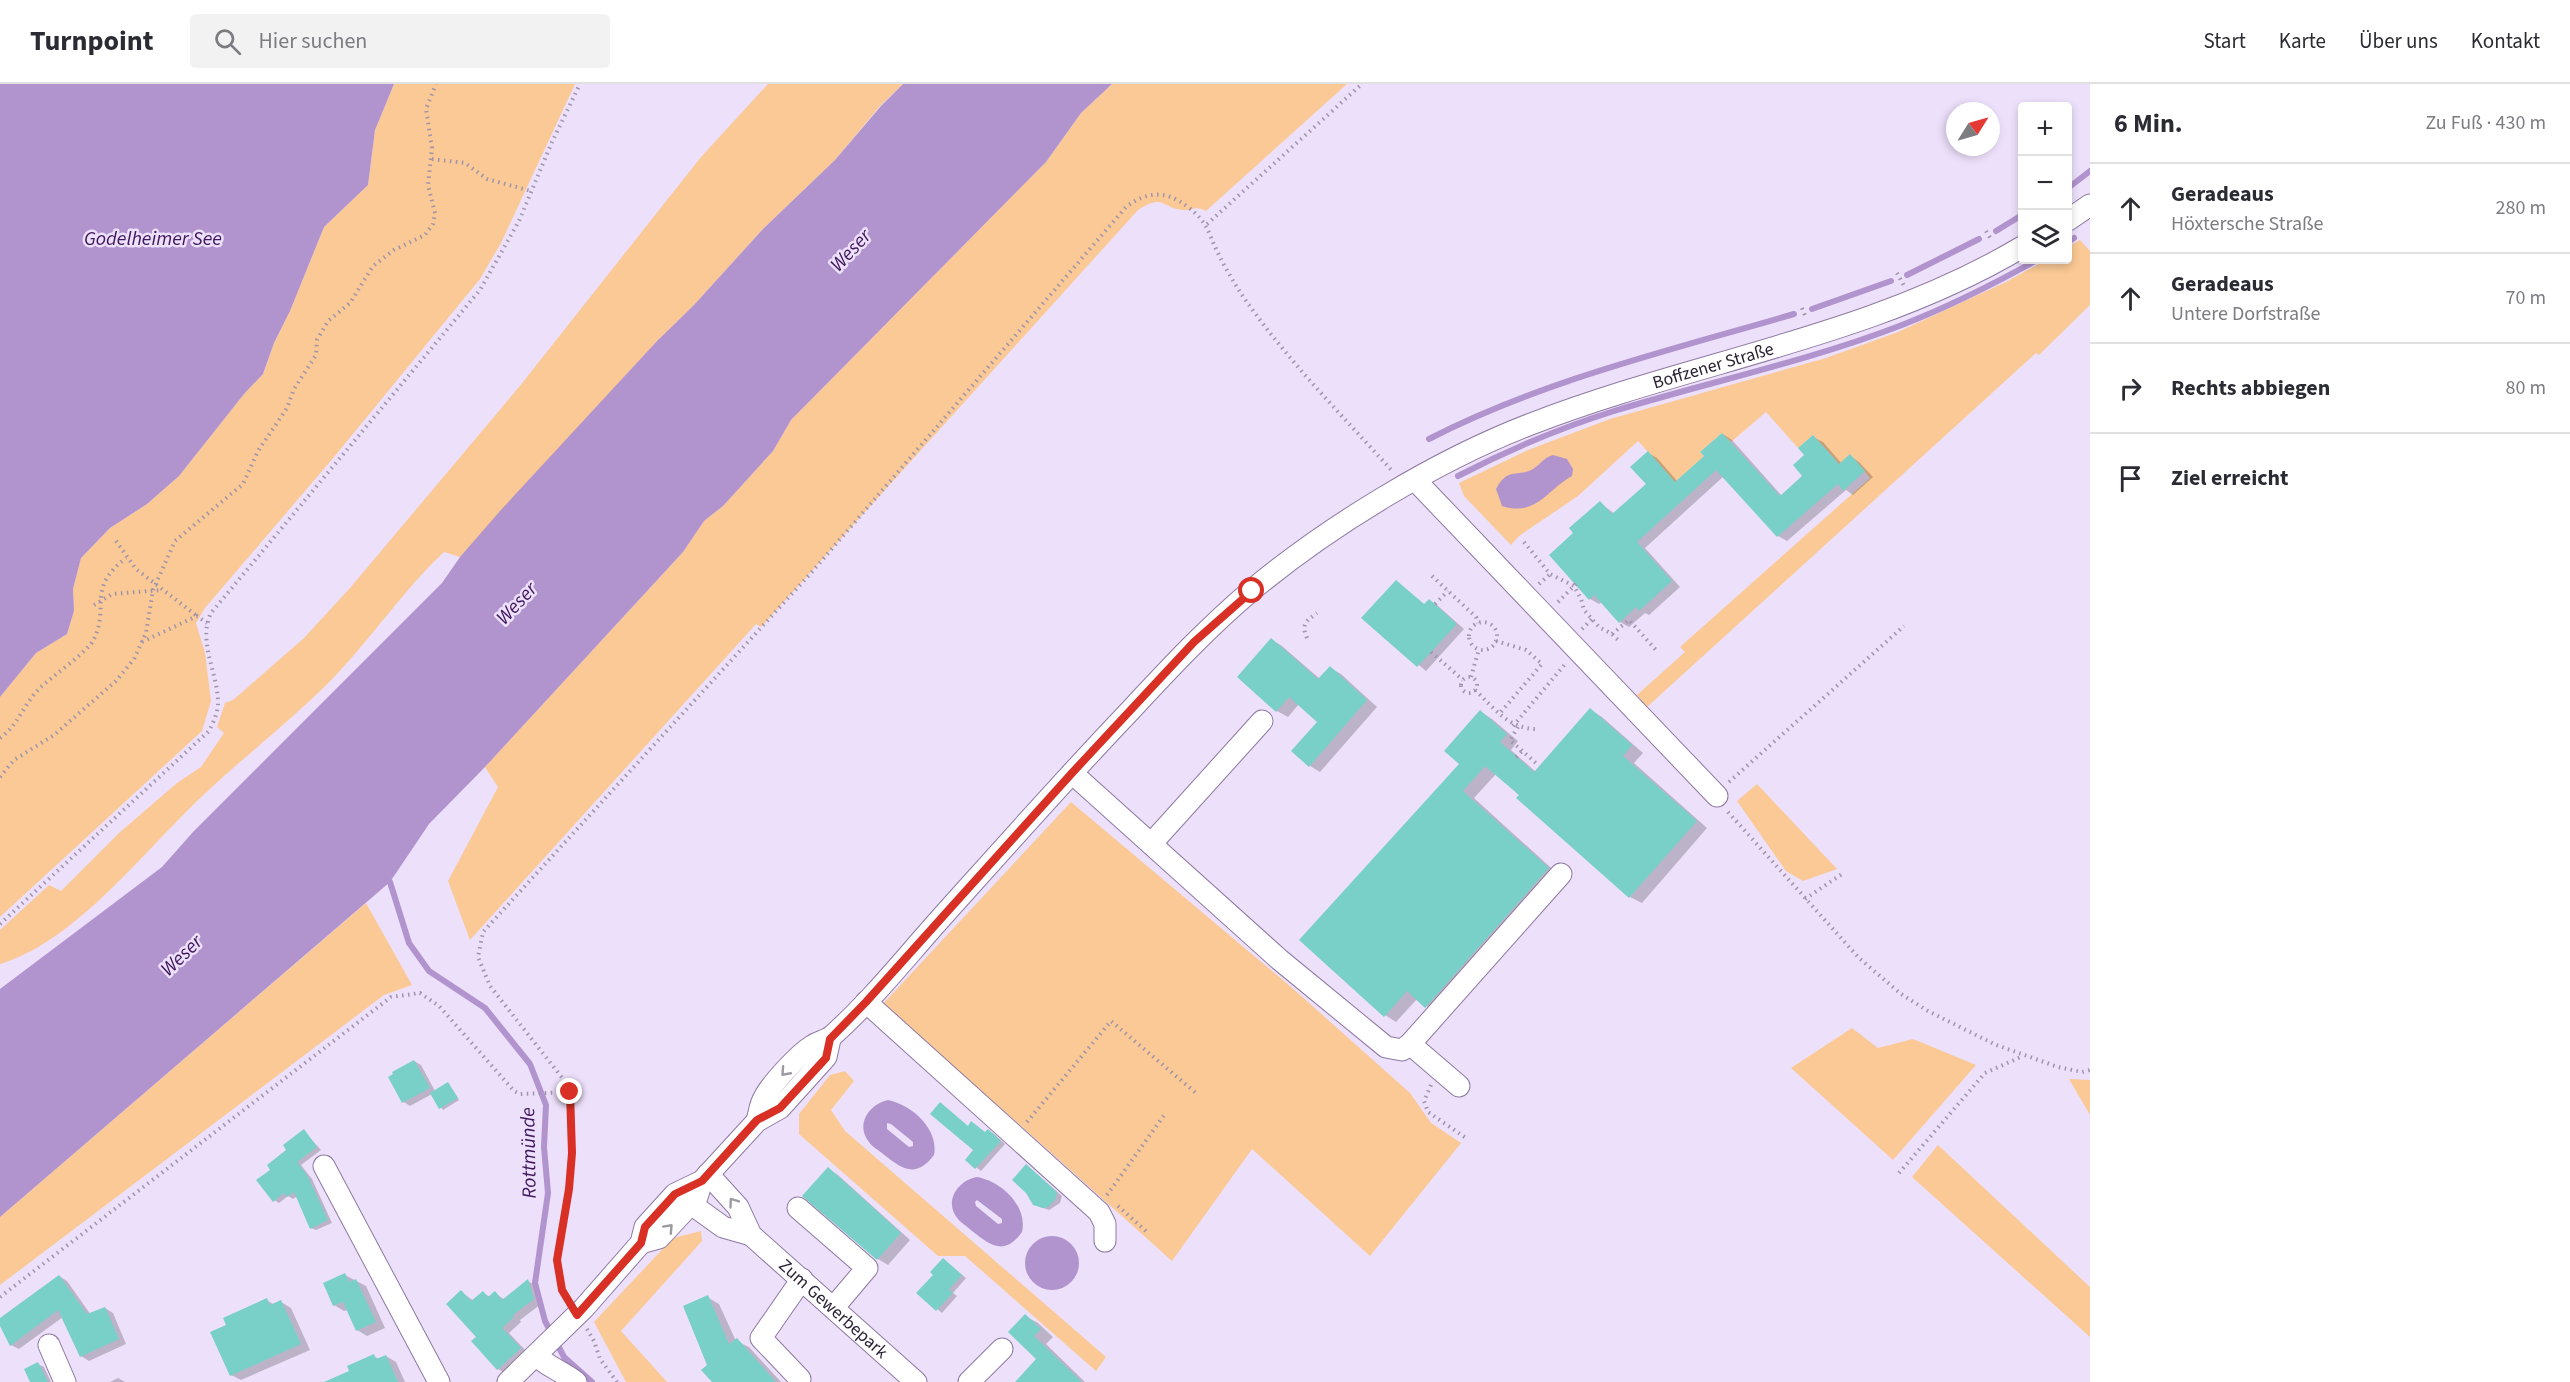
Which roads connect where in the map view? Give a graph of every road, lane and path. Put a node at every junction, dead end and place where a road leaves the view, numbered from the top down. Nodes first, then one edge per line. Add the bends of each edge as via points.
1 (436, 84) edge
2 (580, 84) edge
3 (1362, 84) edge
4 (432, 159) junction
5 (531, 191) junction
6 (2090, 205) edge
7 (2072, 217) edge
8 (1207, 224) junction
9 (2018, 249) edge
10 (1410, 484) junction
11 (116, 541) dead end
12 (1524, 542) dead end
13 (126, 558) junction
14 (1432, 576) dead end
15 (155, 582) junction
16 (1575, 585) junction
17 (153, 590) junction
18 (163, 590) junction
19 (1448, 591) junction
20 (99, 602) junction
21 (1436, 604) dead end
22 (94, 605) dead end
23 (1317, 613) dead end
24 (197, 615) junction
25 (1545, 615) junction
26 (207, 623) junction
27 (1478, 623) junction
28 (1904, 626) dead end
29 (1612, 634) junction
30 (1307, 638) dead end
31 (1496, 641) junction
32 (1620, 642) dead end
33 (141, 643) junction
34 (1479, 649) junction
35 (1579, 650) junction
36 (1657, 651) dead end
37 (1431, 652) dead end
38 (1471, 677) junction
39 (1463, 680) junction
40 (1475, 690) junction
41 (1500, 713) junction
42 (1262, 722) dead end
43 (1513, 726) junction
44 (1518, 727) junction
45 (1538, 729) dead end
46 (0, 738) edge
47 (1522, 751) junction
48 (1516, 757) dead end
49 (1536, 763) dead end
50 (1072, 773) junction
51 (0, 777) edge
52 (1716, 795) junction
53 (1151, 844) junction
54 (1561, 874) dead end
55 (1842, 874) dead end
56 (1805, 899) junction
57 (0, 924) edge
58 (866, 1002) junction
59 (1410, 1044) junction
60 (2024, 1056) junction
61 (1437, 1068) junction
62 (2090, 1071) edge
63 (1459, 1086) dead end
64 (570, 1092) junction
65 (1196, 1093) dead end
66 (1166, 1114) dead end
67 (1024, 1125) dead end
68 (1466, 1138) dead end
69 (324, 1166) dead end
70 (1899, 1173) dead end
71 (705, 1177) junction
72 (691, 1203) junction
73 (798, 1208) dead end
74 (1148, 1233) dead end
75 (751, 1235) junction
76 (1105, 1241) dead end
77 (641, 1243) junction
78 (802, 1279) junction
79 (0, 1297) edge
80 (834, 1307) junction
81 (574, 1319) junction
82 (49, 1345) dead end
83 (1002, 1349) dead end
84 (541, 1351) junction
85 (800, 1379) dead end
86 (65, 1382) edge
87 (439, 1382) edge
88 (508, 1382) edge
89 (576, 1382) edge
90 (618, 1382) edge
91 (916, 1382) edge
92 (969, 1382) edge

1 - 4 path via 426,109
2 - 5 path
3 - 8 path
4 - 5 path via 465,163 487,179
4 - 15 path via 429,185 435,213 433,224 425,235 373,266 350,303 328,321 317,340 316,356 258,451 243,484 175,541
5 - 26 path via 519,221 480,290 217,604
6 - 7 street
8 - 10 path via 1217,251 1242,294 1287,354
8 - 64 path via 1187,206 1153,193 1140,196 1126,207 811,573 483,932 478,957 490,987
9 - 10 street, Boffzener Straße via 1910,302 1869,317 1813,337 1610,395 1528,425 1470,450
10 - 25 street
10 - 50 street, Boffzener Straße via 1329,533 1252,591 1194,642
11 - 13 path
12 - 16 path via 1550,574
13 - 15 path
13 - 20 path via 101,587
14 - 19 path
15 - 17 path
15 - 18 path
16 - 25 path
16 - 29 path via 1584,610 1599,627
17 - 18 path
17 - 20 path via 112,594
17 - 33 path via 147,633
18 - 24 path
19 - 21 path
19 - 27 path
20 - 22 path
20 - 46 path via 98,629 93,642 37,690 8,733
23 - 30 path via 1304,624
24 - 26 path
24 - 33 path
25 - 35 street
26 - 57 path via 218,703 209,731
27 - 31 path via 1490,624 1496,631
27 - 34 path via 1469,638
28 - 52 path
29 - 32 path
29 - 36 path via 1629,620
31 - 34 path via 1487,649
31 - 41 path via 1526,650 1542,664
33 - 51 path via 134,660 116,681 54,735 14,760
34 - 38 path
35 - 43 path
35 - 52 street
37 - 39 path
38 - 39 path
38 - 40 path via 1477,683
39 - 40 path via 1463,691
40 - 41 path
41 - 43 path
42 - 53 street
43 - 44 path
44 - 45 path
44 - 47 path via 1510,740
47 - 48 path
47 - 49 path
50 - 53 street
50 - 58 street, Boffzener Straße
52 - 56 path
53 - 59 street via 1280,960 1386,1047 1402,1050
54 - 59 street
55 - 56 path
56 - 60 path via 1859,958 1901,994 1975,1036
58 - 71 street, Boffzener Straße via 830,1039 811,1046 786,1070 763,1098 757,1120
58 - 76 street via 1079,1192 1099,1212 1105,1224
59 - 61 street
60 - 62 path via 2058,1067
60 - 70 path via 1985,1073
61 - 63 street
61 - 68 path via 1424,1101 1428,1112
64 - 79 path via 524,1095 514,1091 439,1006 420,993 391,998
64 - 81 path via 572,1153 557,1260 562,1290
65 - 67 path via 1111,1021
66 - 74 path via 1107,1196
69 - 87 street
71 - 72 street
75 -> 71 street, Zum Gewerbepark via 738,1207
71 - 77 street via 675,1194 645,1227
72 - 75 street, Zum Gewerbepark via 723,1227
77 -> 72 street via 659,1238
73 - 80 street via 867,1268
75 - 78 street, Zum Gewerbepark
77 - 81 street
78 - 80 street, Zum Gewerbepark
78 - 85 street via 761,1338
80 - 91 street, Zum Gewerbepark
81 - 84 street
81 - 90 path via 594,1341 600,1359
82 - 86 street
83 - 92 street
84 - 88 street
84 - 89 street via 548,1366

